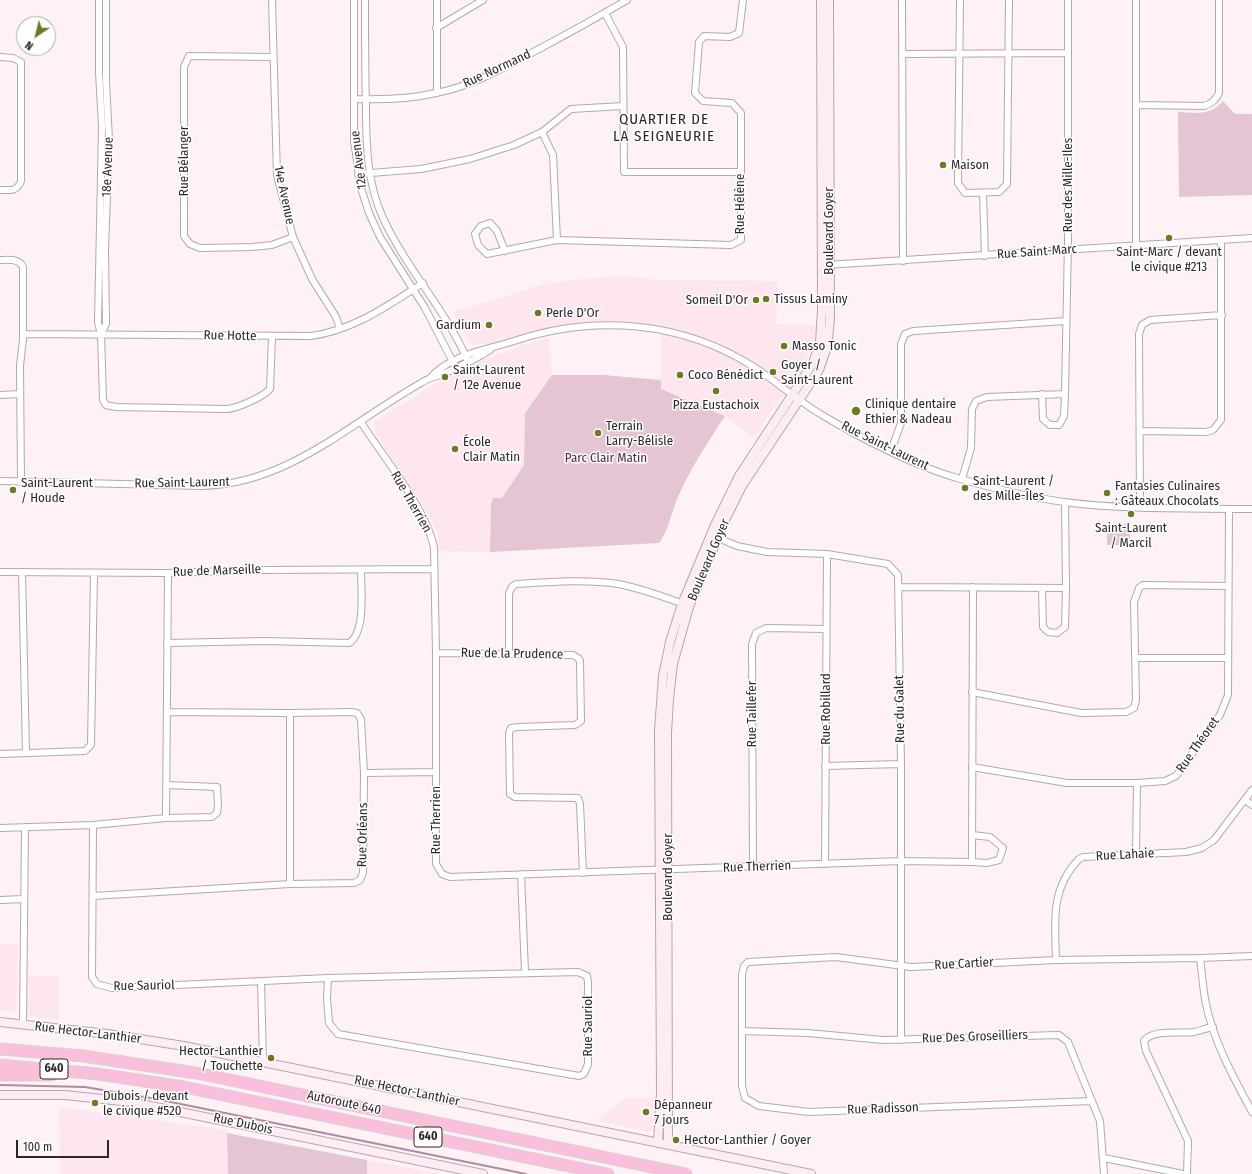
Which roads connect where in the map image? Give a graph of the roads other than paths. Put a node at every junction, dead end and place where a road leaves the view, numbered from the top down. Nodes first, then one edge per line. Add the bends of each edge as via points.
1 (98, 0) edge
2 (106, 0) edge
3 (272, 0) edge
4 (354, 0) edge
5 (365, 0) edge
6 (437, 0) edge
7 (483, 0) edge
8 (627, 0) edge
9 (743, 0) edge
10 (821, 0) edge
11 (829, 0) edge
12 (902, 0) edge
13 (960, 0) edge
14 (1009, 0) edge
15 (1068, 0) edge
16 (1136, 0) edge
17 (1219, 0) edge
18 (605, 13) junction
19 (436, 28) junction
20 (960, 53) junction
21 (1007, 53) junction
22 (1068, 53) junction
23 (902, 54) junction
24 (0, 57) edge
25 (272, 57) junction
26 (437, 93) junction
27 (354, 99) junction
28 (365, 100) junction
29 (1136, 105) junction
30 (623, 106) junction
31 (542, 132) junction
32 (740, 172) junction
33 (369, 173) junction
34 (358, 174) junction
35 (0, 190) edge
36 (984, 194) junction
37 (293, 237) junction
38 (1252, 238) edge
39 (557, 240) junction
40 (1221, 240) junction
41 (1136, 246) junction
42 (1067, 250) junction
43 (504, 251) junction
44 (985, 256) junction
45 (0, 260) edge
46 (903, 261) junction
47 (826, 265) junction
48 (423, 283) junction
49 (413, 289) junction
50 (1222, 315) junction
51 (1066, 321) junction
52 (340, 329) junction
53 (23, 334) junction
54 (102, 334) junction
55 (272, 337) junction
56 (467, 359) junction
57 (455, 364) junction
58 (0, 394) edge
59 (20, 394) junction
60 (1042, 394) junction
61 (1064, 394) junction
62 (796, 397) junction
63 (361, 422) junction
64 (1140, 431) junction
65 (891, 451) junction
66 (962, 479) junction
67 (0, 481) edge
68 (20, 482) junction
69 (1065, 502) junction
70 (1140, 507) junction
71 (1229, 509) junction
72 (1252, 509) edge
73 (715, 536) junction
74 (827, 554) junction
75 (433, 569) junction
76 (362, 570) junction
77 (0, 572) edge
78 (22, 572) junction
79 (94, 573) junction
80 (168, 573) junction
81 (899, 586) junction
82 (1228, 586) junction
83 (972, 587) junction
84 (1042, 588) junction
85 (1066, 588) junction
86 (686, 605) junction
87 (826, 629) junction
88 (168, 643) junction
89 (436, 653) junction
90 (509, 654) junction
91 (1136, 658) junction
92 (1228, 658) junction
93 (972, 692) junction
94 (167, 712) junction
95 (290, 713) junction
96 (26, 752) junction
97 (0, 754) edge
98 (901, 764) junction
99 (825, 766) junction
100 (972, 767) junction
101 (435, 772) junction
102 (364, 773) junction
103 (1136, 783) junction
104 (167, 785) junction
105 (1252, 790) edge
106 (1245, 800) junction
107 (1252, 805) edge
108 (166, 818) junction
109 (93, 825) junction
110 (25, 826) junction
111 (0, 828) edge
112 (972, 835) junction
113 (1136, 855) junction
114 (901, 861) junction
115 (972, 862) junction
116 (825, 864) junction
117 (753, 867) junction
118 (664, 870) junction
119 (583, 873) junction
120 (520, 874) junction
121 (290, 884) junction
122 (93, 896) junction
123 (24, 899) junction
124 (0, 900) edge
125 (1252, 956) edge
126 (1200, 958) junction
127 (1056, 960) junction
128 (900, 966) junction
129 (525, 972) junction
130 (328, 978) junction
131 (261, 982) junction
132 (0, 1022) edge
133 (23, 1025) junction
134 (1213, 1027) junction
135 (742, 1031) junction
136 (901, 1040) junction
137 (0, 1043) edge
138 (0, 1049) edge
139 (83, 1056) junction
140 (263, 1062) junction
141 (0, 1065) edge
142 (0, 1075) edge
143 (109, 1075) junction
144 (0, 1095) edge
145 (1091, 1102) junction
146 (1252, 1112) edge
147 (658, 1143) junction
148 (668, 1144) junction
149 (1104, 1158) junction
150 (483, 1174) edge
151 (608, 1174) edge
152 (686, 1174) edge
153 (811, 1174) edge
154 (1104, 1174) edge
155 (1183, 1174) edge
156 (1187, 1174) edge

1 - 54 street, 18e Avenue via 102,126 98,323
2 - 54 street, 18e Avenue via 109,140 106,324
3 - 25 street, 14e Avenue
4 - 27 street, 12e Avenue
5 - 28 street, 12e Avenue
6 - 19 street
7 - 19 street
8 - 18 street, Rue Normand
9 - 32 street, Rue Hélène via 739,33 730,37 704,36 699,42 695,93 703,101 732,103 741,113
10 - 47 street, Boulevard Goyer
11 - 47 street, Boulevard Goyer
12 - 23 street
13 - 20 street
14 - 21 street
15 - 22 street, Rue des Mille-Iles
16 - 29 street
17 - 29 street via 1217,97 1209,105 1204,106
18 - 26 street, Rue Normand via 494,73
18 - 30 street via 623,47
19 - 26 street
20 - 21 street
20 - 23 street
20 - 36 street via 958,183 965,193
21 - 22 street
21 - 36 street via 1006,184 999,192
22 - 42 street, Rue des Mille-Iles
23 - 46 street
24 - 35 street via 13,58 21,62 21,181 14,190
25 - 37 street, 14e Avenue via 277,175
25 - 37 street, Rue Bélanger via 188,56 186,59 184,236 190,244 200,248 272,245
26 - 28 street, Rue Normand
27 - 28 street, Rue Normand
27 - 34 street, 12e Avenue via 354,141
28 - 33 street, 12e Avenue
29 - 41 street
30 - 31 street via 571,109
30 - 32 street via 624,172
31 - 33 street via 514,145 470,159 421,169
31 - 39 street via 553,155
32 - 39 street, Rue Hélène via 741,240 731,245
33 - 34 street
33 - 48 street, 12e Avenue via 384,219
34 - 49 street, 12e Avenue via 362,194 375,228
36 - 44 street
37 - 52 street, 14e Avenue via 312,279 336,317
38 - 40 street, Rue Saint-Marc
39 - 43 street, Rue Hélène
40 - 41 street, Rue Saint-Marc
40 - 50 street
41 - 42 street, Rue Saint-Marc
42 - 44 street, Rue Saint-Marc
42 - 51 street, Rue des Mille-Iles
43 - 43 street, Rue Hélène via 487,254 478,245 475,234 482,226 490,223 497,231
44 - 46 street, Rue Saint-Marc
45 - 53 street via 16,260 22,264
46 - 47 street, Rue Saint-Marc
47 - 62 street, Boulevard Goyer via 820,342
48 - 49 street, Rue Hotte
48 - 56 street, 12e Avenue
49 - 52 street, Rue Hotte via 366,319
49 - 57 street, 12e Avenue
50 - 64 street via 1150,320 1142,325 1139,334
50 - 64 street via 1221,420 1213,430 1206,432
51 - 61 street, Rue des Mille-Iles
51 - 65 street via 913,331 905,334 901,344 901,423
52 - 55 street, Rue Hotte via 311,336
53 - 54 street, Rue Hotte
53 - 59 street
54 - 55 street, Rue Hotte
54 - 55 street, 18e Avenue via 102,396 106,405 226,409 236,407 270,390
56 - 57 street, Rue Saint-Laurent
56 - 62 street, Rue Saint-Laurent via 528,336 564,328 643,326 685,335 721,349 754,367
57 - 63 street, Rue Saint-Laurent
58 - 59 street
59 - 68 street
60 - 61 street
60 - 61 street, Rue des Mille-Iles via 1043,419 1053,426 1059,425 1063,419
60 - 66 street via 987,397 976,401 972,409 971,448
62 - 65 street, Rue Saint-Laurent via 822,415
62 - 73 street, Boulevard Goyer via 739,476
63 - 68 street, Rue Saint-Laurent via 293,463 256,478 231,483 187,486
63 - 75 street, Rue Therrien via 415,503 430,531 434,548
64 - 70 street
65 - 66 street, Rue Saint-Laurent via 938,472
66 - 69 street, Rue Saint-Laurent via 1005,491
67 - 68 street, Rue Saint-Laurent
69 - 70 street, Rue Saint-Laurent
69 - 85 street
70 - 71 street, Rue Saint-Laurent
71 - 72 street, Rue Saint-Laurent
71 - 82 street, Rue Théoret
73 - 74 street, Rue du Galet via 737,546 768,552
73 - 86 street, Boulevard Goyer
74 - 81 street, Rue du Galet via 888,564 898,575
74 - 87 street, Rue Robillard
75 - 76 street, Rue de Marseille
75 - 89 street, Rue Therrien
76 - 80 street, Rue de Marseille
76 - 88 street via 360,628 355,639 349,643
77 - 78 street, Rue de Marseille
78 - 79 street, Rue de Marseille
78 - 96 street
79 - 80 street, Rue de Marseille
79 - 96 street via 91,744 85,752
80 - 88 street
81 - 83 street
81 - 98 street, Rue du Galet
82 - 91 street via 1143,585 1138,588 1134,602
82 - 92 street, Rue Théoret
83 - 84 street
83 - 93 street
84 - 85 street
84 - 85 street via 1043,627 1048,632 1057,633 1065,627
86 - 90 street via 618,584 516,584 510,593
86 - 118 street, Boulevard Goyer via 668,653 660,700
87 - 99 street, Rue Robillard
87 - 117 street, Rue Taillefer via 766,628 756,634 752,644
88 - 94 street
89 - 90 street, Rue de la Prudence
89 - 101 street, Rue Therrien
90 - 119 street, Rue de la Prudence via 573,655 580,661 581,721 575,725 518,726 511,728 509,741 510,794 515,797 578,798
91 - 92 street
91 - 93 street via 1136,700 1134,708 1126,712 1081,713
92 - 103 street, Rue Théoret via 1228,695 1220,715 1176,776 1165,781
93 - 100 street
94 - 95 street, Rue Orléans
94 - 104 street
95 - 102 street, Rue Orléans via 358,713 361,719
95 - 121 street
96 - 97 street
98 - 99 street
98 - 114 street, Rue du Galet
99 - 116 street, Rue Robillard
100 - 103 street, Rue Théoret via 1067,783
100 - 112 street
101 - 102 street
101 - 120 street, Rue Therrien via 436,864 442,874 450,877
102 - 121 street, Rue Orléans via 363,873 360,880 354,883
103 - 113 street
104 - 108 street
104 - 108 street via 217,787 218,806 217,813 212,817
105 - 106 street, Rue Lahaie
106 - 107 street
106 - 113 street, Rue Lahaie via 1214,840 1202,848 1186,852
108 - 109 street
109 - 110 street
109 - 122 street, Rue Sauriol
110 - 111 street
110 - 123 street
112 - 115 street
112 - 115 street, Rue Therrien via 990,837 1003,848 999,860 987,863
113 - 127 street, Rue Lahaie via 1083,857 1074,864 1062,883 1056,901
114 - 115 street, Rue Therrien
114 - 116 street, Rue Therrien
114 - 128 street, Rue du Galet
116 - 117 street, Rue Therrien
117 - 118 street, Rue Therrien
118 - 119 street, Rue Therrien
118 - 147 street, Boulevard Goyer
118 - 148 street, Boulevard Goyer
119 - 120 street, Rue Therrien
120 - 129 street
121 - 122 street, Rue Orléans
122 - 131 street, Rue Sauriol via 92,977 97,984 112,988
123 - 124 street
123 - 133 street
125 - 126 street, Rue Cartier
126 - 127 street, Rue Cartier
126 - 134 street via 1206,1005
127 - 128 street, Rue Cartier
128 - 135 street, Rue Cartier via 836,958 748,962 742,974
128 - 136 street, Rue du Galet
129 - 130 street, Rue Sauriol
129 - 130 street, Rue Sauriol via 578,972 587,976 588,1064 584,1074 579,1076 338,1034 329,1023
130 - 131 street, Rue Sauriol
131 - 140 street
132 - 133 street, Rue Hector-Lanthier
133 - 140 street, Rue Hector-Lanthier via 156,1041
134 - 146 street via 1223,1056
134 - 156 street via 1193,1032 1164,1033 1146,1038 1144,1041 1146,1051 1188,1141
135 - 136 street, Rue Des Groseilliers
135 - 145 street, Rue Radisson via 742,1086 745,1098 759,1106 809,1112
136 - 145 street, Rue Des Groseilliers via 1059,1035 1068,1042
137 - 139 highway
138 - 139 highway, Autoroute 640 / 640
139 - 152 highway, Autoroute 640 / 640 via 203,1075
140 - 147 street, Rue Hector-Lanthier
141 - 143 highway, Autoroute 640 / 640
142 - 143 highway
143 - 151 highway, Autoroute 640 / 640 via 216,1093
144 - 150 street, Rue Dubois via 65,1095 131,1102
145 - 149 street, Rue Des Groseilliers via 1100,1121
147 - 148 street, Rue Hector-Lanthier
148 - 153 street, Rue Hector-Lanthier
149 - 154 street, Rue Des Groseilliers
149 - 155 street

